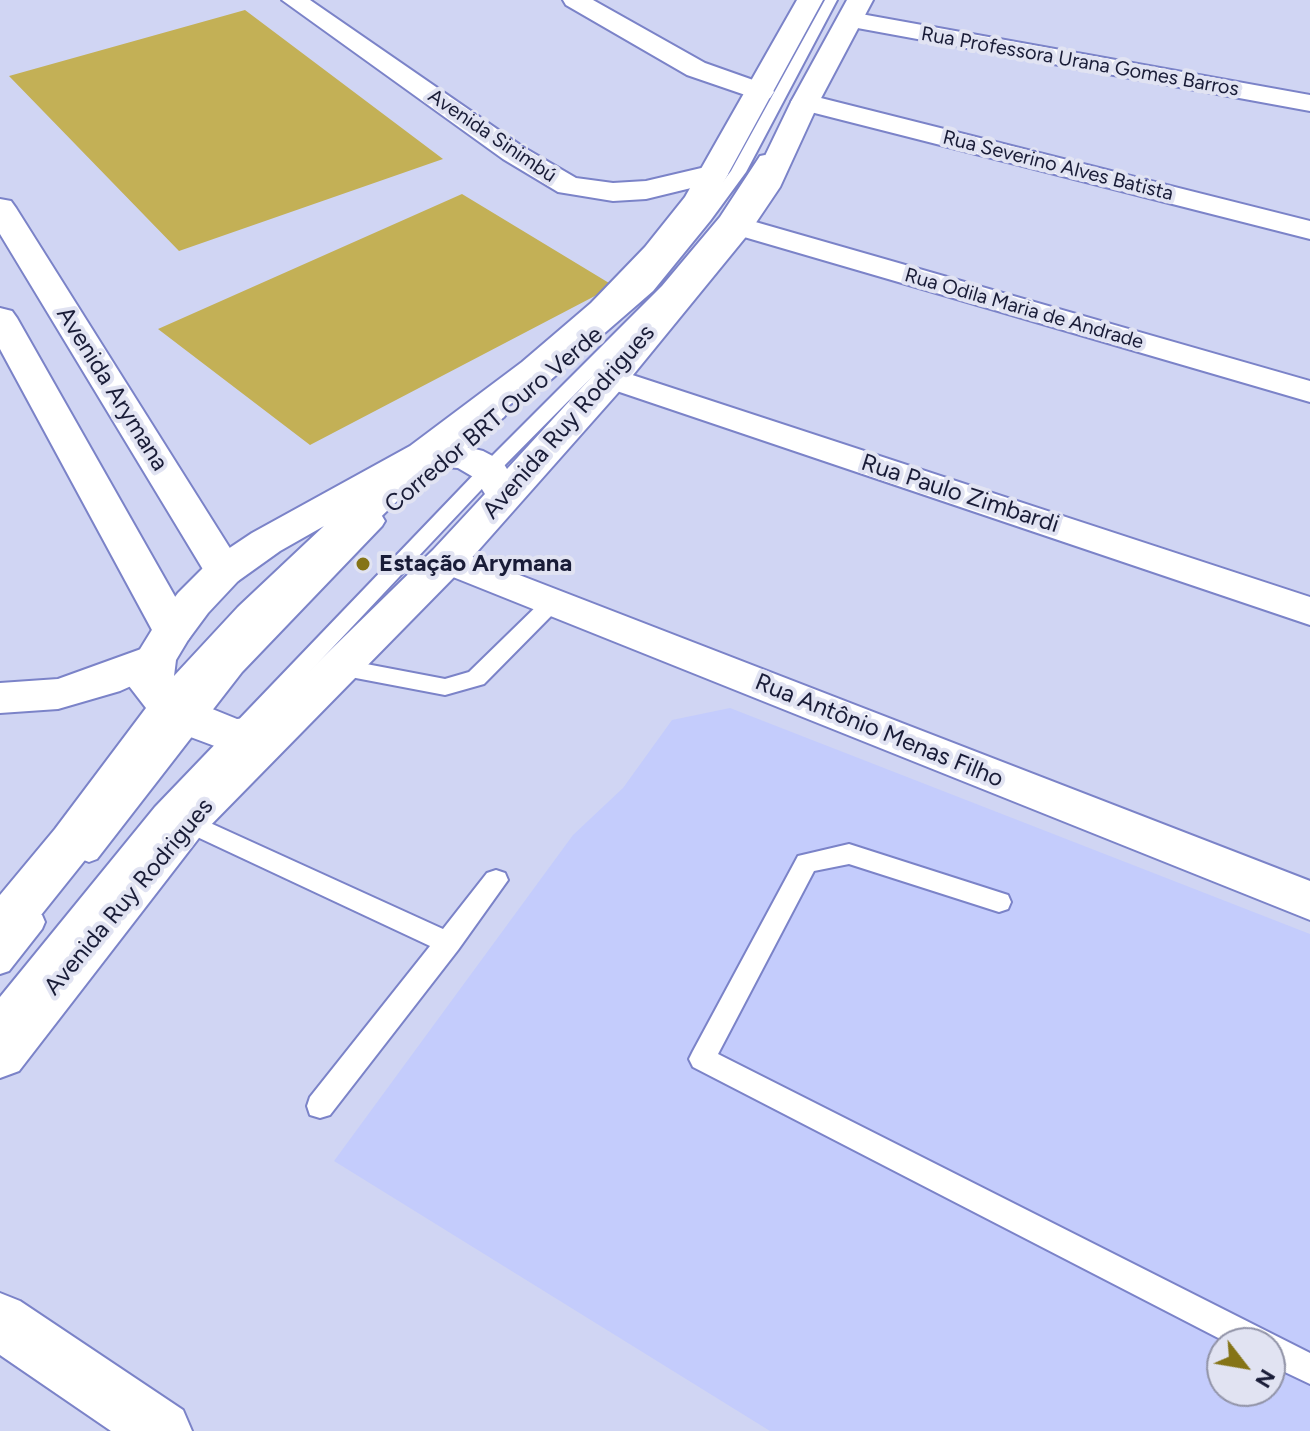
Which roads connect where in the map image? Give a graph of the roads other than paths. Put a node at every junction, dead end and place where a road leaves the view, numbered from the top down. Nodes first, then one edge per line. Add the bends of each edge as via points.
1 (294, 0) edge
2 (575, 0) edge
3 (810, 0) edge
4 (831, 0) edge
5 (853, 7) edge
6 (785, 97) junction
7 (1310, 103) edge
8 (714, 174) junction
9 (0, 208) edge
10 (738, 226) junction
11 (1310, 230) edge
12 (0, 318) edge
13 (611, 378) junction
14 (1310, 392) edge
15 (436, 454) junction
16 (497, 483) junction
17 (447, 560) junction
18 (224, 571) junction
19 (553, 602) junction
20 (1310, 611) edge
21 (164, 644) junction
22 (340, 667) junction
23 (0, 698) edge
24 (182, 714) junction
25 (254, 734) junction
26 (186, 821) junction
27 (75, 869) dead end
28 (496, 880) dead end
29 (1310, 901) edge
30 (999, 902) dead end
31 (47, 904) dead end
32 (0, 930) edge
33 (449, 943) junction
34 (0, 963) edge
35 (0, 1016) edge
36 (0, 1055) edge
37 (320, 1106) dead end
38 (0, 1321) edge
39 (1228, 1327) edge
40 (1286, 1357) edge
41 (1310, 1369) edge
42 (162, 1431) edge

1 - 8 street, Avenida Sinimbú via 568,186 646,190
2 - 6 street, Rua Severino Alves Batista via 696,69
3 - 6 main road, Avenida Ruy Rodrigues
4 - 6 lane, Corredor BRT Ouro Verde
5 - 6 main road, Avenida Ruy Rodrigues
5 - 7 street, Rua Professora Urana Gomes Barros
6 - 8 main road, Avenida Ruy Rodrigues
6 - 10 main road, Avenida Ruy Rodrigues via 765,187
6 - 11 street, Rua Severino Alves Batista
6 - 15 lane, Corredor BRT Ouro Verde via 738,172 647,287 588,341
6 - 16 lane, Corredor BRT Ouro Verde via 752,183 677,278
8 - 15 main road, Avenida Ruy Rodrigues via 656,254 603,310
9 - 18 main road, Avenida Arymana
10 - 13 main road, Avenida Ruy Rodrigues
10 - 14 street, Rua Odila Maria de Andrade
12 - 21 main road
13 - 16 main road, Avenida Ruy Rodrigues
13 - 20 street, Rua Paulo Zimbardi
15 - 16 main road via 470,459
15 - 18 main road via 266,542
15 - 24 main road, Avenida Ruy Rodrigues via 253,617
16 - 17 main road, Avenida Ruy Rodrigues
16 - 25 lane, Corredor BRT Ouro Verde
17 - 19 street, Rua Antônio Menas Filho
17 - 22 main road, Avenida Ruy Rodrigues
18 - 21 main road
19 - 22 lane via 476,678 445,687
19 - 29 street, Rua Antônio Menas Filho
21 - 23 street via 105,680 58,694
21 - 24 main road via 151,686
22 - 25 main road, Avenida Ruy Rodrigues
24 - 25 main road
24 - 27 lane
24 - 32 main road, Avenida Ruy Rodrigues
25 - 26 main road, Avenida Ruy Rodrigues
25 - 35 lane, Corredor BRT Ouro Verde via 163,813
26 - 33 lane
26 - 36 main road, Avenida Ruy Rodrigues
28 - 33 lane
30 - 39 lane via 849,854 806,863 702,1059
31 - 34 lane
33 - 37 lane
38 - 42 street
40 - 41 lane

